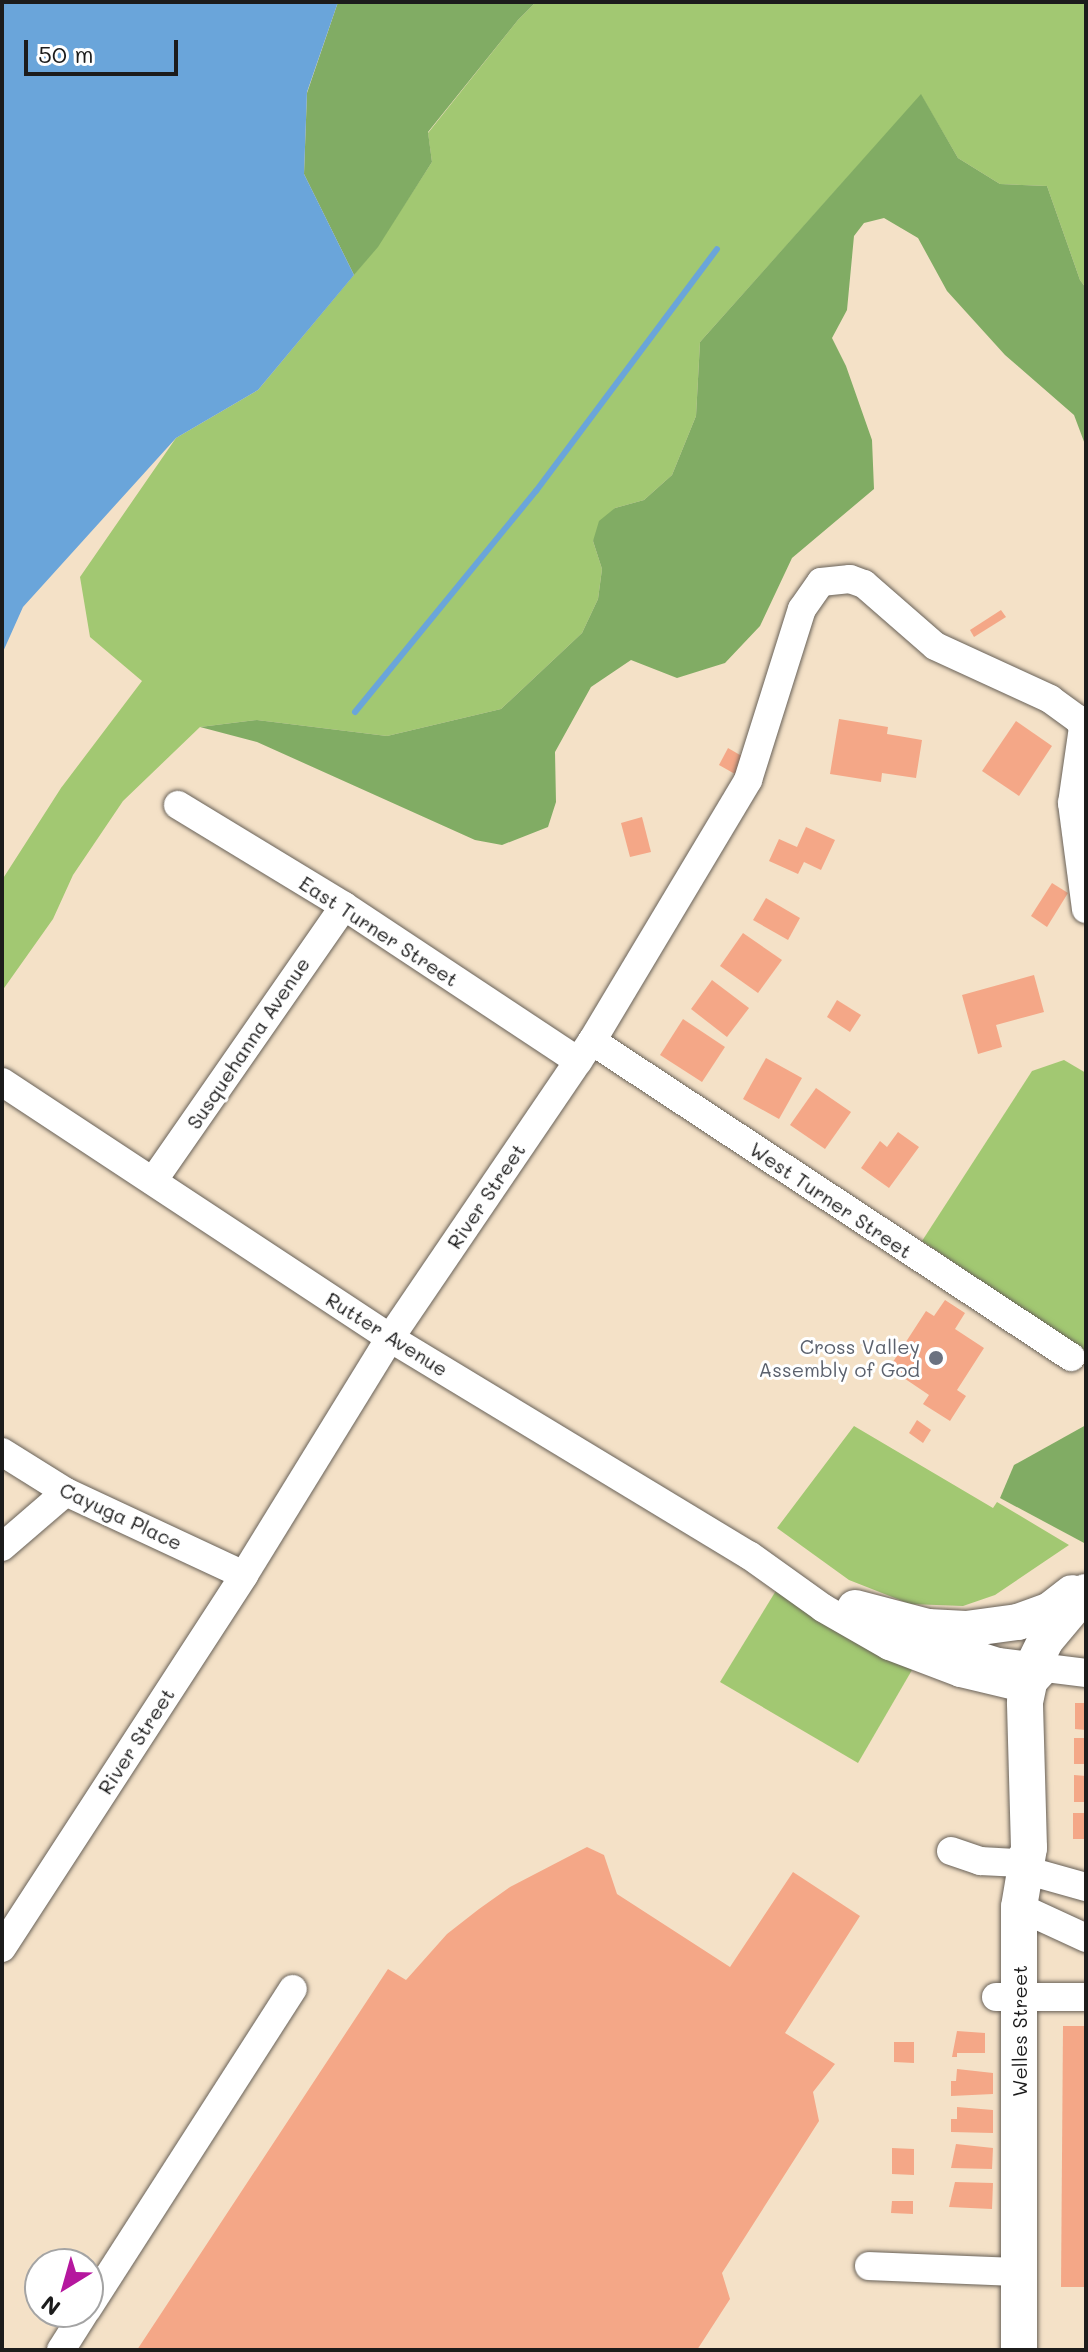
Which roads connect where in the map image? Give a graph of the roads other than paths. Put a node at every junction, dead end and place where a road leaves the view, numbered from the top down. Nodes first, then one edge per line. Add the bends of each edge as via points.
1 (178, 805) dead end
2 (344, 906) junction
3 (1086, 909) edge
4 (585, 1051) junction
5 (2, 1082) edge
6 (153, 1181) junction
7 (390, 1338) junction
8 (1071, 1357) dead end
9 (2, 1452) edge
10 (66, 1492) junction
11 (2, 1547) edge
12 (779, 1574) junction
13 (244, 1575) junction
14 (1086, 1583) edge
15 (1086, 1592) edge
16 (855, 1608) junction
17 (1086, 1610) edge
18 (1086, 1673) edge
19 (1033, 1685) junction
20 (951, 1851) dead end
21 (1027, 1859) junction
22 (1086, 1887) edge
23 (1011, 1927) junction
24 (1086, 1938) edge
25 (2, 1948) edge
26 (293, 1989) dead end
27 (1008, 1996) junction
28 (1086, 1997) edge
29 (869, 2266) dead end
30 (1021, 2272) junction
31 (104, 2284) edge
32 (75, 2328) edge
33 (61, 2350) edge
34 (1019, 2350) edge

1 - 2 street, East Turner Street
2 - 4 street, East Turner Street
2 - 6 street, Susquehanna Avenue
3 - 4 street, River Street via 1072,803 1083,727 1050,699 935,646 864,584 850,579 821,582 802,609 748,780
4 - 7 street, River Street
4 - 8 street, West Turner Street
5 - 6 street, Rutter Avenue
6 - 7 street, Rutter Avenue
7 - 12 street, Rutter Avenue
7 - 13 street, River Street
9 - 10 street, Cayuga Place
10 - 11 street
10 - 13 street, Cayuga Place
12 - 16 street, Rutter Avenue
12 - 19 street, Rutter Avenue via 823,1608 889,1646 960,1673
13 - 25 street, River Street
14 - 16 main road via 1049,1611 994,1627 928,1627
15 - 19 main road via 1053,1630
16 - 19 street, Rutter Avenue
17 - 19 main road
18 - 19 street, Rutter Avenue
19 - 21 main road, Welles Street
20 - 21 street via 980,1861
21 - 22 street
21 - 23 main road, Welles Street
23 - 24 street
23 - 27 main road, Welles Street
26 - 31 street
27 - 28 street
27 - 30 main road, Welles Street
29 - 30 street
30 - 34 main road, Welles Street
32 - 33 street

